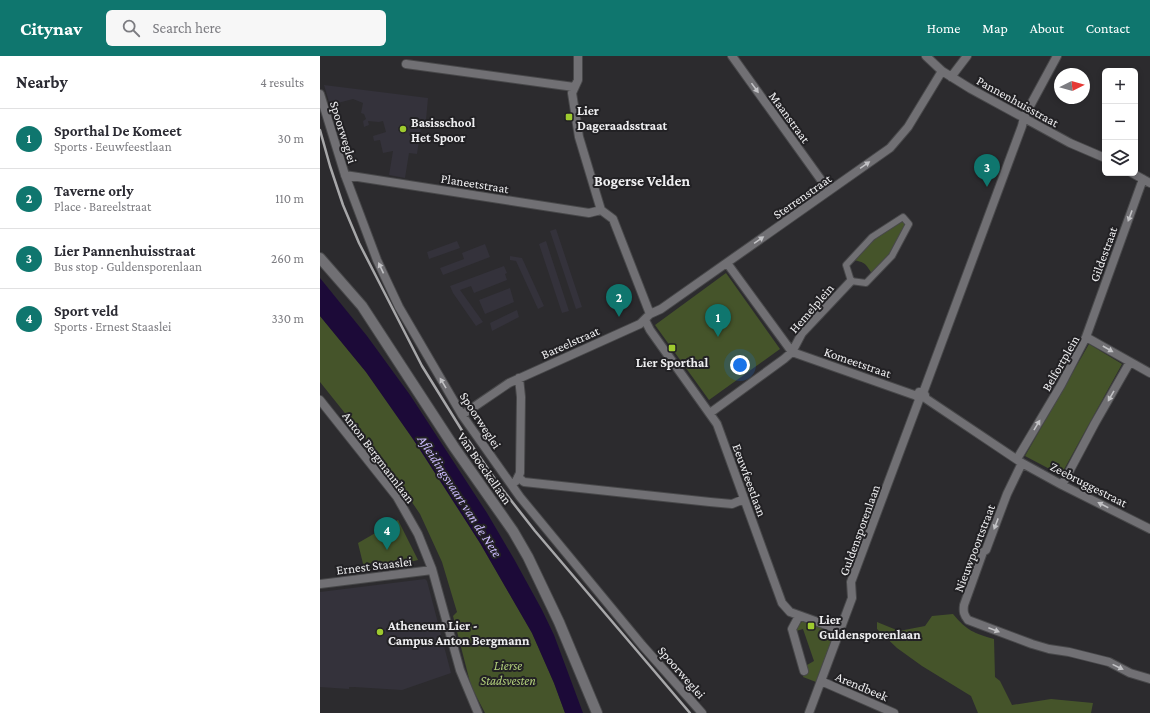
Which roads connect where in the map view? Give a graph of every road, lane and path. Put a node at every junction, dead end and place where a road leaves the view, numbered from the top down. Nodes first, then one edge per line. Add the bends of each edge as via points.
1 (578, 56) edge
2 (732, 56) edge
3 (926, 56) edge
4 (967, 56) edge
5 (1057, 56) edge
6 (406, 64) dead end
7 (942, 71) junction
8 (951, 78) junction
9 (574, 87) junction
10 (320, 94) edge
11 (1024, 117) junction
12 (1102, 157) edge
13 (345, 175) junction
14 (1138, 176) edge
15 (1147, 181) edge
16 (829, 191) junction
17 (600, 210) junction
18 (320, 258) edge
19 (727, 263) junction
20 (851, 281) junction
21 (648, 317) junction
22 (1086, 337) junction
23 (792, 352) junction
24 (1130, 362) junction
25 (1150, 373) edge
26 (519, 378) junction
27 (921, 397) junction
28 (320, 400) edge
29 (710, 413) junction
30 (462, 415) junction
31 (1020, 461) junction
32 (518, 477) junction
33 (1062, 484) junction
34 (510, 485) junction
35 (744, 499) junction
36 (1150, 528) edge
37 (432, 570) junction
38 (320, 584) edge
39 (799, 616) junction
40 (840, 630) junction
41 (804, 671) dead end
42 (1150, 679) edge
43 (821, 681) junction
44 (478, 713) edge
45 (597, 713) edge
46 (702, 713) edge
47 (809, 713) edge
48 (894, 713) edge

1 - 9 street via 578,80
2 -> 16 street, Maanstraat
3 - 7 street, Pannenhuisstraat
4 - 8 street
5 - 11 street, Guldensporenlaan
6 - 9 street
7 - 8 street, Pannenhuisstraat
16 -> 7 street, Sterrenstraat via 890,148 908,127
8 - 11 street, Pannenhuisstraat
9 - 17 street via 572,93 578,137
10 - 13 street, Spoorweglei
11 - 12 street, Pannenhuisstraat via 1070,143
11 - 27 street, Guldensporenlaan
13 - 17 street, Planeetstraat via 589,213
30 -> 13 street, Spoorweglei via 399,307 377,260
14 - 15 street
15 -> 22 street, Gildestraat
19 -> 16 street, Sterrenstraat
17 - 21 street, Eeuwfeestlaan via 613,219
18 - 45 street, Van Boeckellaan via 362,306 454,447 513,531 559,622
19 - 21 street, Sterrenstraat
19 - 23 street
20 - 20 street, Hemelplein via 866,283 892,256 910,224 903,218 872,237 846,265
20 - 23 street, Hemelplein via 802,333
21 - 26 street, Bareelstraat via 640,324
21 - 29 street, Eeuwfeestlaan via 650,330
22 -> 24 street, Belfortplein
31 -> 22 street, Belfortplein
23 - 27 street, Komeetstraat
23 - 29 street
24 - 25 street, Belfortplein
24 -> 33 street
26 - 30 street, Bareelstraat via 509,382
26 - 32 street via 521,397
27 - 31 street, Komeetstraat
27 - 40 street, Guldensporenlaan via 851,582 852,598
28 - 37 street, Anton Bergmannlaan via 397,497 418,534
29 - 35 street, Eeuwfeestlaan via 717,424
30 - 34 street, Spoorweglei
31 - 33 street, Zeebruggestraat
31 -> 42 street, Nieuwpoortstraat via 986,550 980,559 964,606 964,616 968,620 1032,644 1109,662 1130,673
32 - 34 street
32 - 35 street via 524,482 683,500 732,504
36 -> 33 street, Zeebruggestraat
34 - 46 street, Spoorweglei via 642,645
35 - 39 street, Eeuwfeestlaan via 782,603 790,612
37 - 38 street, Ernest Staaslei
37 - 44 street, Anton Bergmannlaan via 460,670
39 - 40 street, Eeuwfeestlaan
39 - 41 street via 792,629
40 - 43 street, Guldensporenlaan
43 - 47 street, Guldensporenlaan
43 - 48 street, Arendbeek

